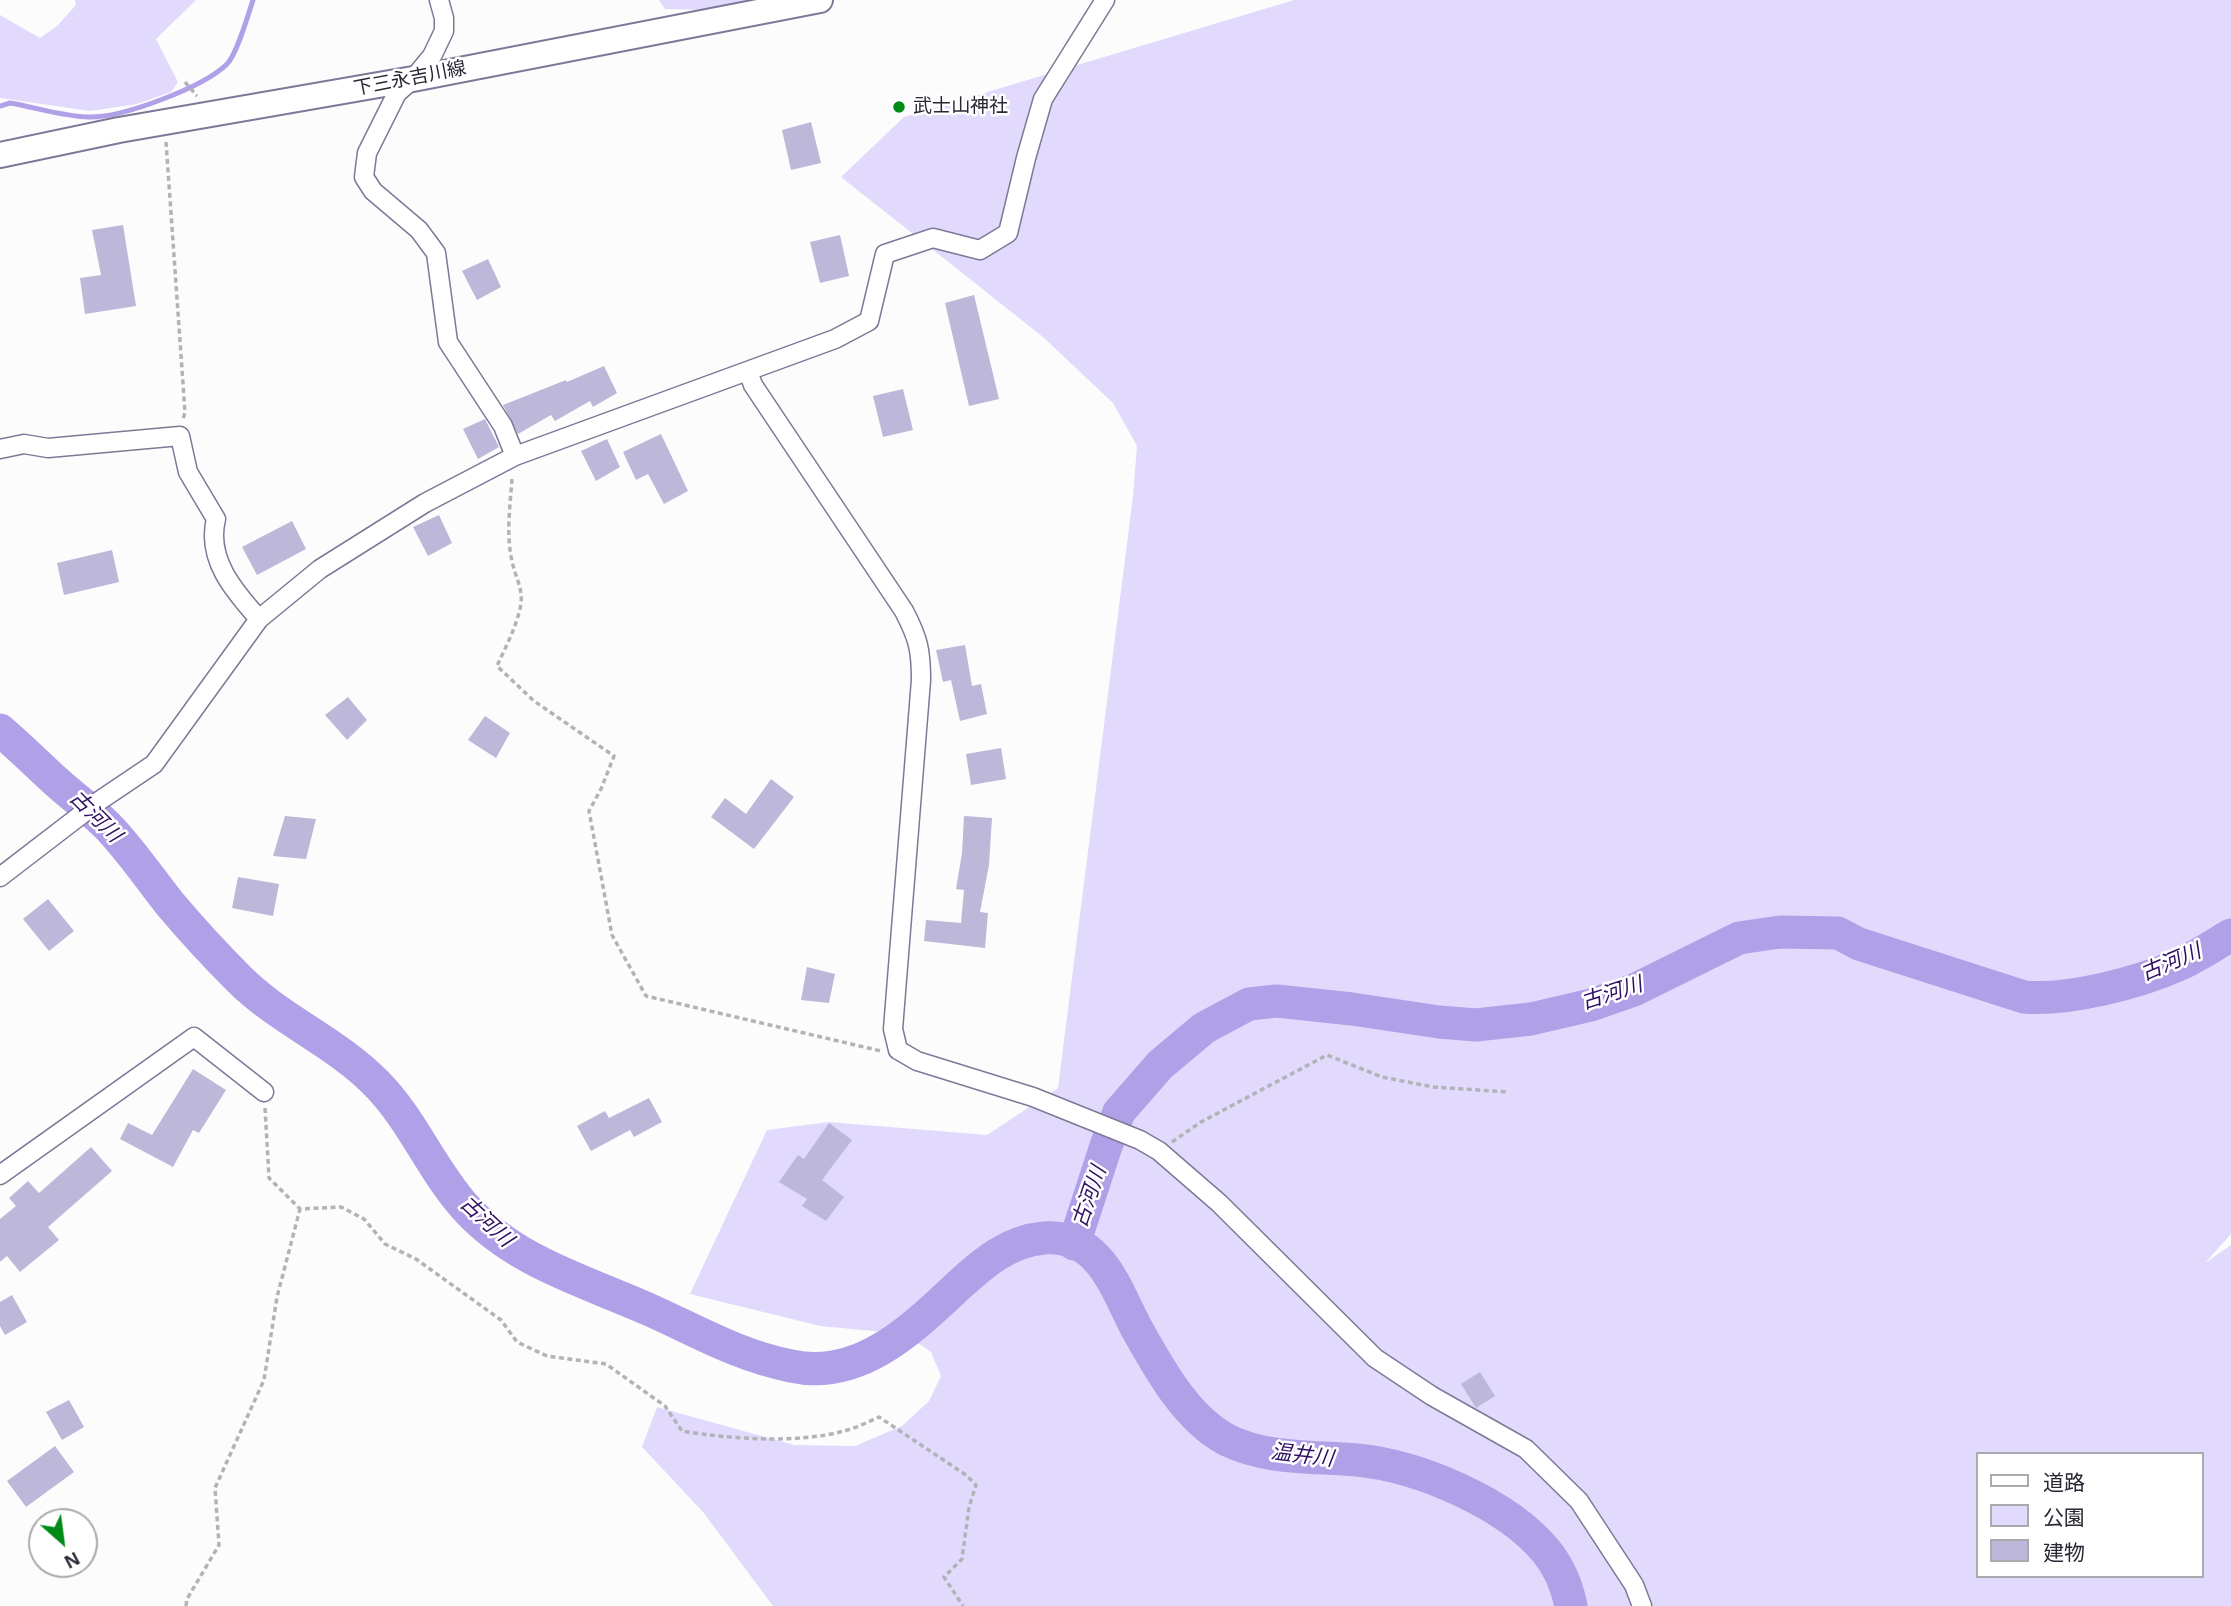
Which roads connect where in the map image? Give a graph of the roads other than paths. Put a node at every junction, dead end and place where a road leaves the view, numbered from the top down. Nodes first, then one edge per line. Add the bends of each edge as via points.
1 (439, 0) edge
2 (820, 0) edge
3 (1105, 0) edge
4 (413, 79) junction
5 (0, 155) edge
6 (748, 371) junction
7 (0, 449) edge
8 (515, 456) junction
9 (259, 620) junction
10 (0, 877) edge
11 (264, 1092) road end
12 (0, 1175) edge
13 (1642, 1606) edge

1 - 4 street via 444,31
2 - 4 main road, 下三永吉川線
3 - 6 street via 1044,99 1008,233 981,250 933,237 885,254 869,321 835,339
4 - 5 main road, 下三永吉川線
4 - 8 street via 397,93 367,153 364,177 436,253 448,342 503,426
6 - 8 street
6 - 13 street via 904,611 921,651 893,1029 898,1050 917,1061 1033,1097 1159,1151 1219,1203 1375,1358 1526,1449 1579,1501
7 - 9 street via 180,436 188,472 216,519 217,558 231,587
8 - 9 street via 425,503 320,569
9 - 10 street via 154,764
11 - 12 street via 194,1037

